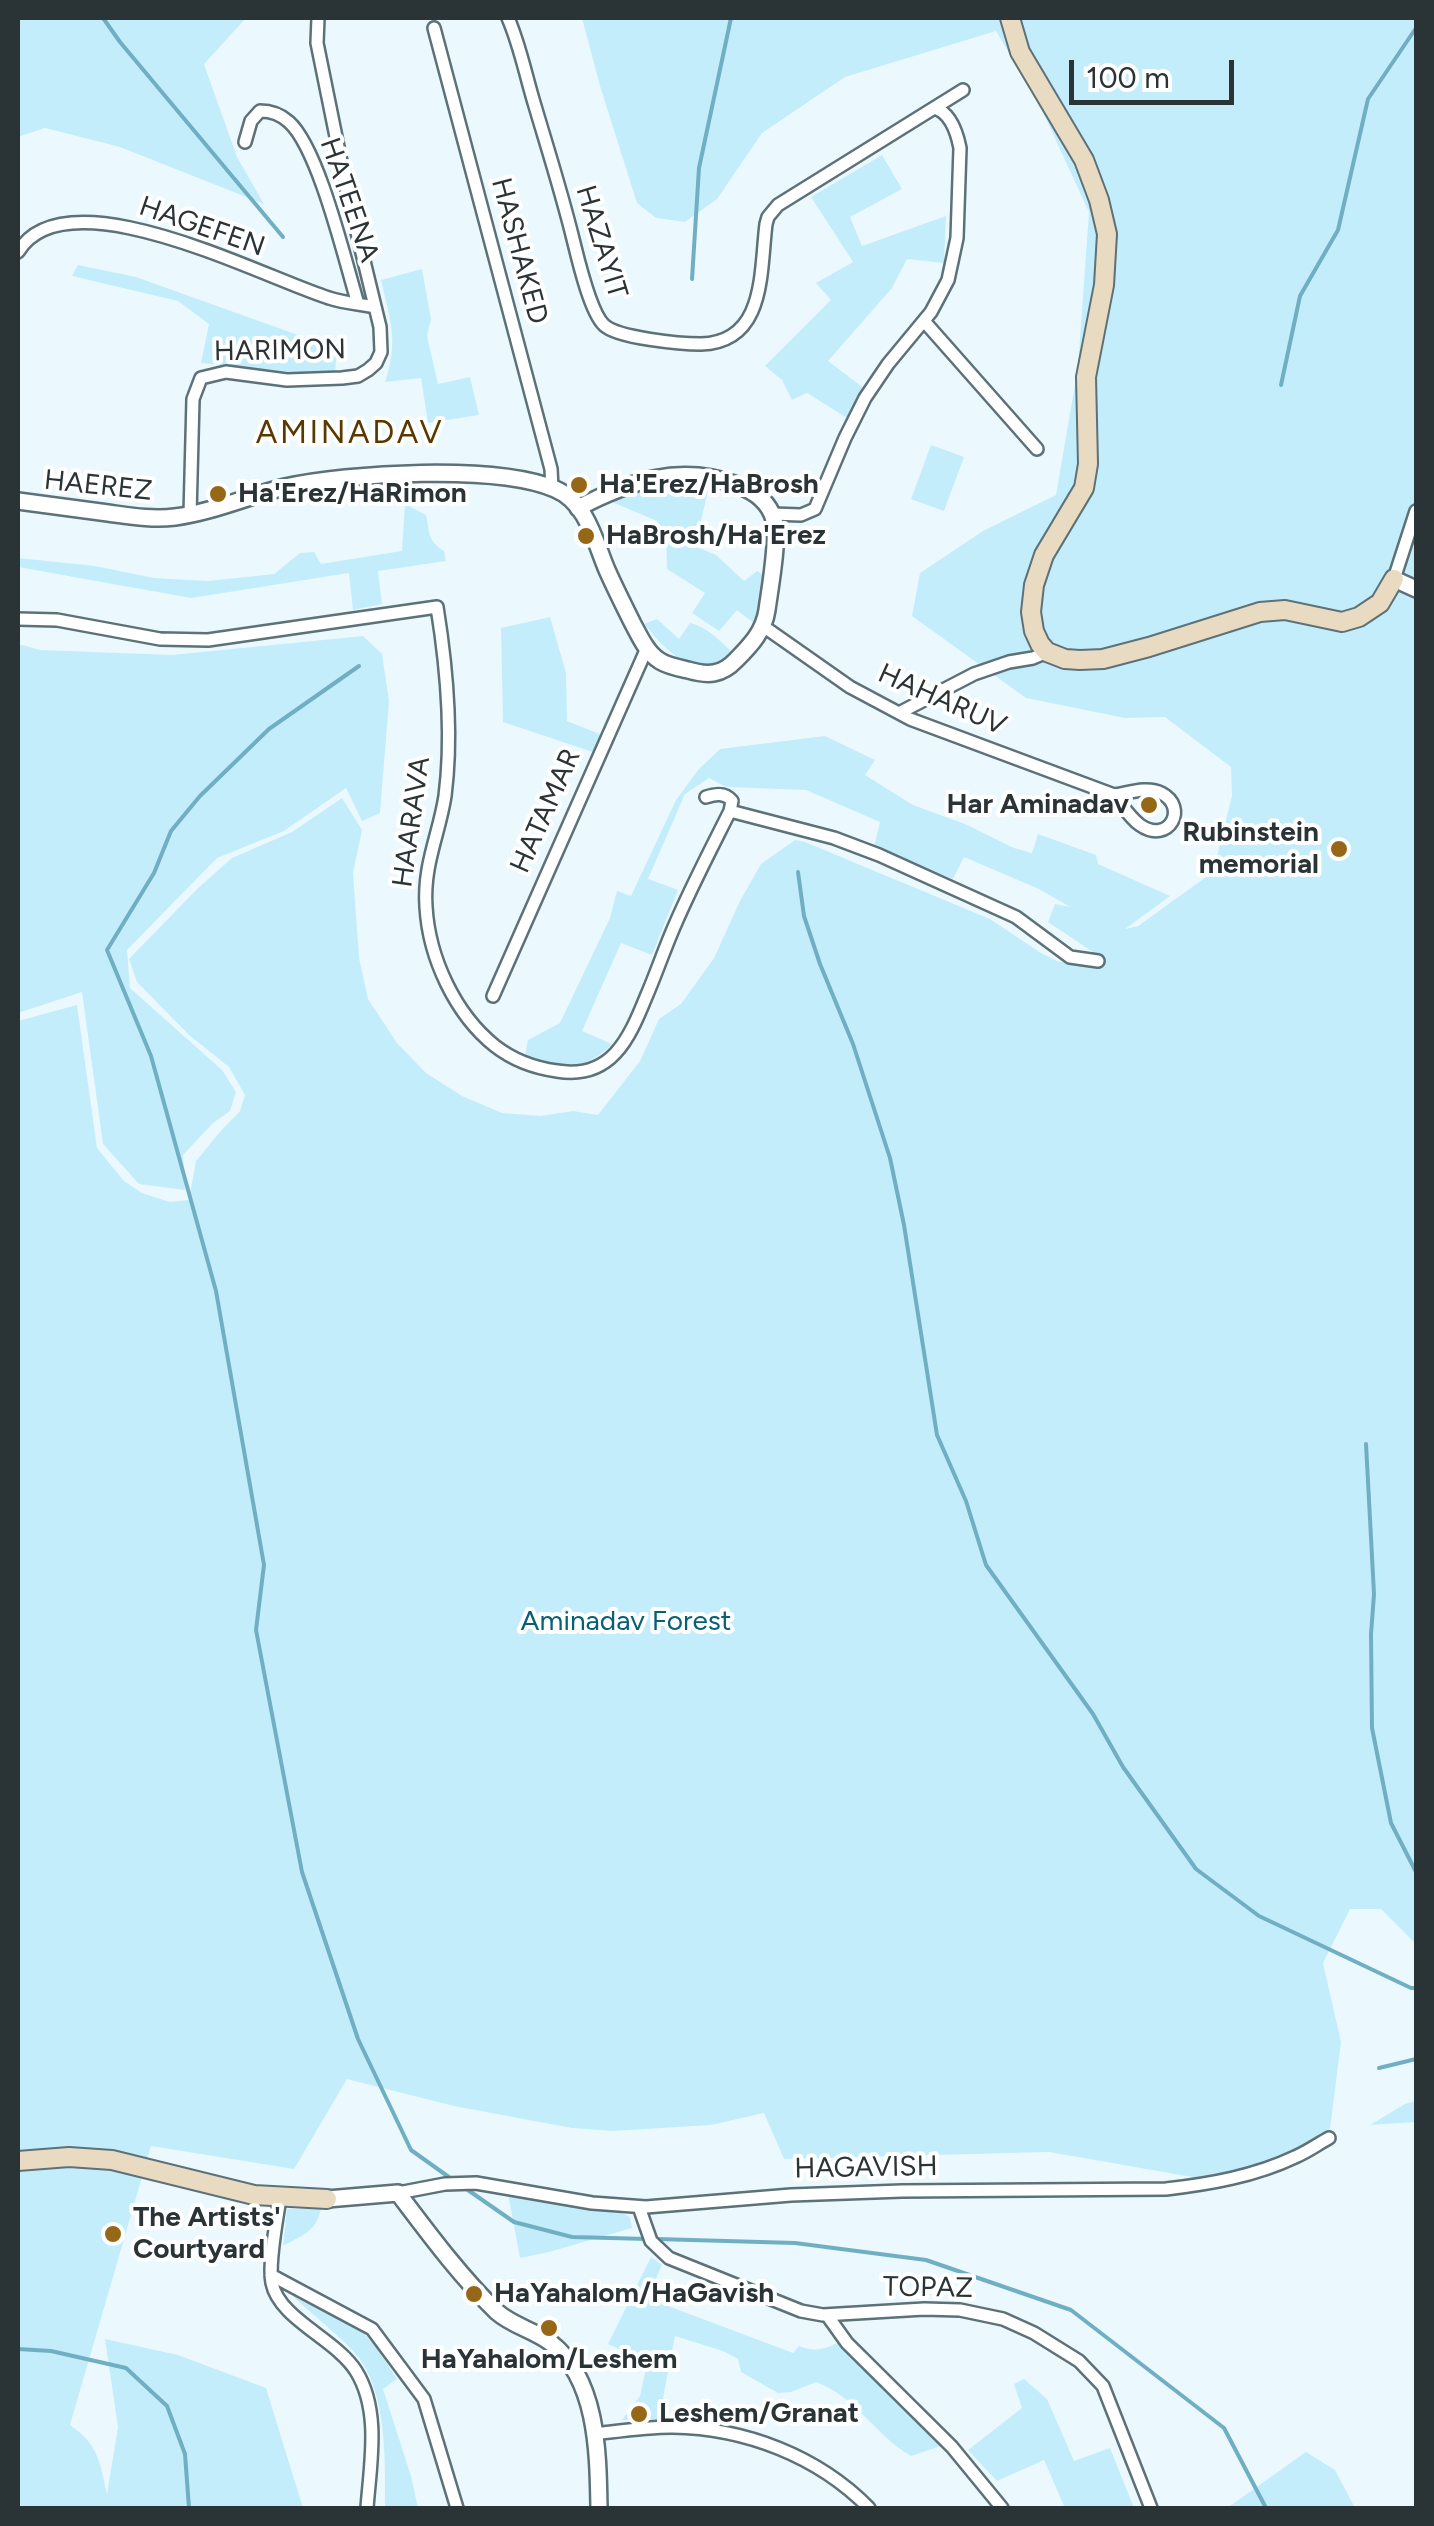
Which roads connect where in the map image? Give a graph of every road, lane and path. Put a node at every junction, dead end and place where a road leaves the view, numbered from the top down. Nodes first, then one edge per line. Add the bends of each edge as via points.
1 (318, 18) edge
2 (508, 18) edge
3 (1010, 18) edge
4 (434, 28) dead end
5 (963, 90) dead end
6 (934, 108) junction
7 (245, 142) dead end
8 (18, 252) edge
9 (358, 304) junction
10 (375, 307) junction
11 (924, 321) junction
12 (1037, 449) dead end
13 (552, 488) junction
14 (18, 502) edge
15 (578, 508) junction
16 (1416, 511) edge
17 (772, 514) junction
18 (190, 515) junction
19 (1394, 579) junction
20 (1416, 590) edge
21 (18, 619) edge
22 (763, 626) junction
23 (647, 648) junction
24 (1047, 652) junction
25 (899, 713) junction
26 (1114, 795) junction
27 (706, 797) dead end
28 (730, 811) junction
29 (1098, 962) dead end
30 (492, 996) dead end
31 (1329, 2138) dead end
32 (18, 2160) edge
33 (398, 2193) junction
34 (280, 2198) junction
35 (327, 2200) joint
36 (639, 2207) junction
37 (271, 2275) junction
38 (827, 2315) junction
39 (594, 2434) junction
40 (367, 2508) edge
41 (457, 2508) edge
42 (599, 2508) edge
43 (869, 2508) edge
44 (1002, 2508) edge
45 (1151, 2508) edge

1 - 10 street via 316,43
2 - 6 street, HAZAYIT via 597,314 624,335 697,344 733,336 755,305 771,212
3 - 24 main road via 1020,52 1084,160 1107,234 1086,377 1084,488 1034,584 1034,631
4 - 13 street, HASHAKED
5 - 6 street, HAZAYIT
6 - 11 street via 959,142 957,238 948,280
7 - 9 street, HATEENA via 260,112 275,112 298,132 324,191
8 - 9 street, HAGEFEN via 30,237 60,226 117,225
9 - 10 street, HAGEFEN
10 - 18 street, HARIMON via 381,352 358,376 306,380 226,372 201,378 193,400
11 - 12 street
11 - 17 street via 860,407 818,504 806,514
13 - 15 street, HAEREZ
13 - 18 street, HAEREZ via 478,475 350,478 281,488
14 - 18 street, HAEREZ via 150,518
15 - 17 street via 643,480 692,474 746,488
15 - 23 street
16 - 19 street
17 - 22 street via 776,534
19 - 20 street
19 - 24 main road via 1380,603 1342,622 1272,610 1103,659
21 - 28 street, HAARAVA via 208,640 437,608 447,665 448,751 426,880 430,937 444,978 483,1036 536,1066 578,1072 602,1065 623,1045
22 - 23 street via 729,668 714,674 664,663
22 - 25 street, HAHARUV
23 - 30 street, HATAMAR
24 - 25 street via 974,674
25 - 26 street, HAHARUV
26 - 26 street, HAHARUV via 1144,828 1172,823 1174,807 1160,792
27 - 28 street via 726,796
28 - 29 street via 879,856 1016,917 1070,957
31 - 36 street, HAGAVISH via 1253,2173 1166,2189 803,2194
32 - 34 main road via 112,2160
33 - 35 street
33 - 36 street, HAGAVISH via 476,2183
33 - 39 street via 498,2313 561,2352 582,2387
34 - 35 main road
34 - 37 street
36 - 38 street, TOPAZ via 651,2241 677,2263
37 - 40 street via 281,2303 344,2355 362,2383 371,2429
37 - 41 street via 379,2336 424,2399
38 - 44 street
38 - 45 street, TOPAZ via 982,2313 1072,2356 1107,2392
39 - 42 street
39 - 43 street via 668,2428 740,2436 806,2461

